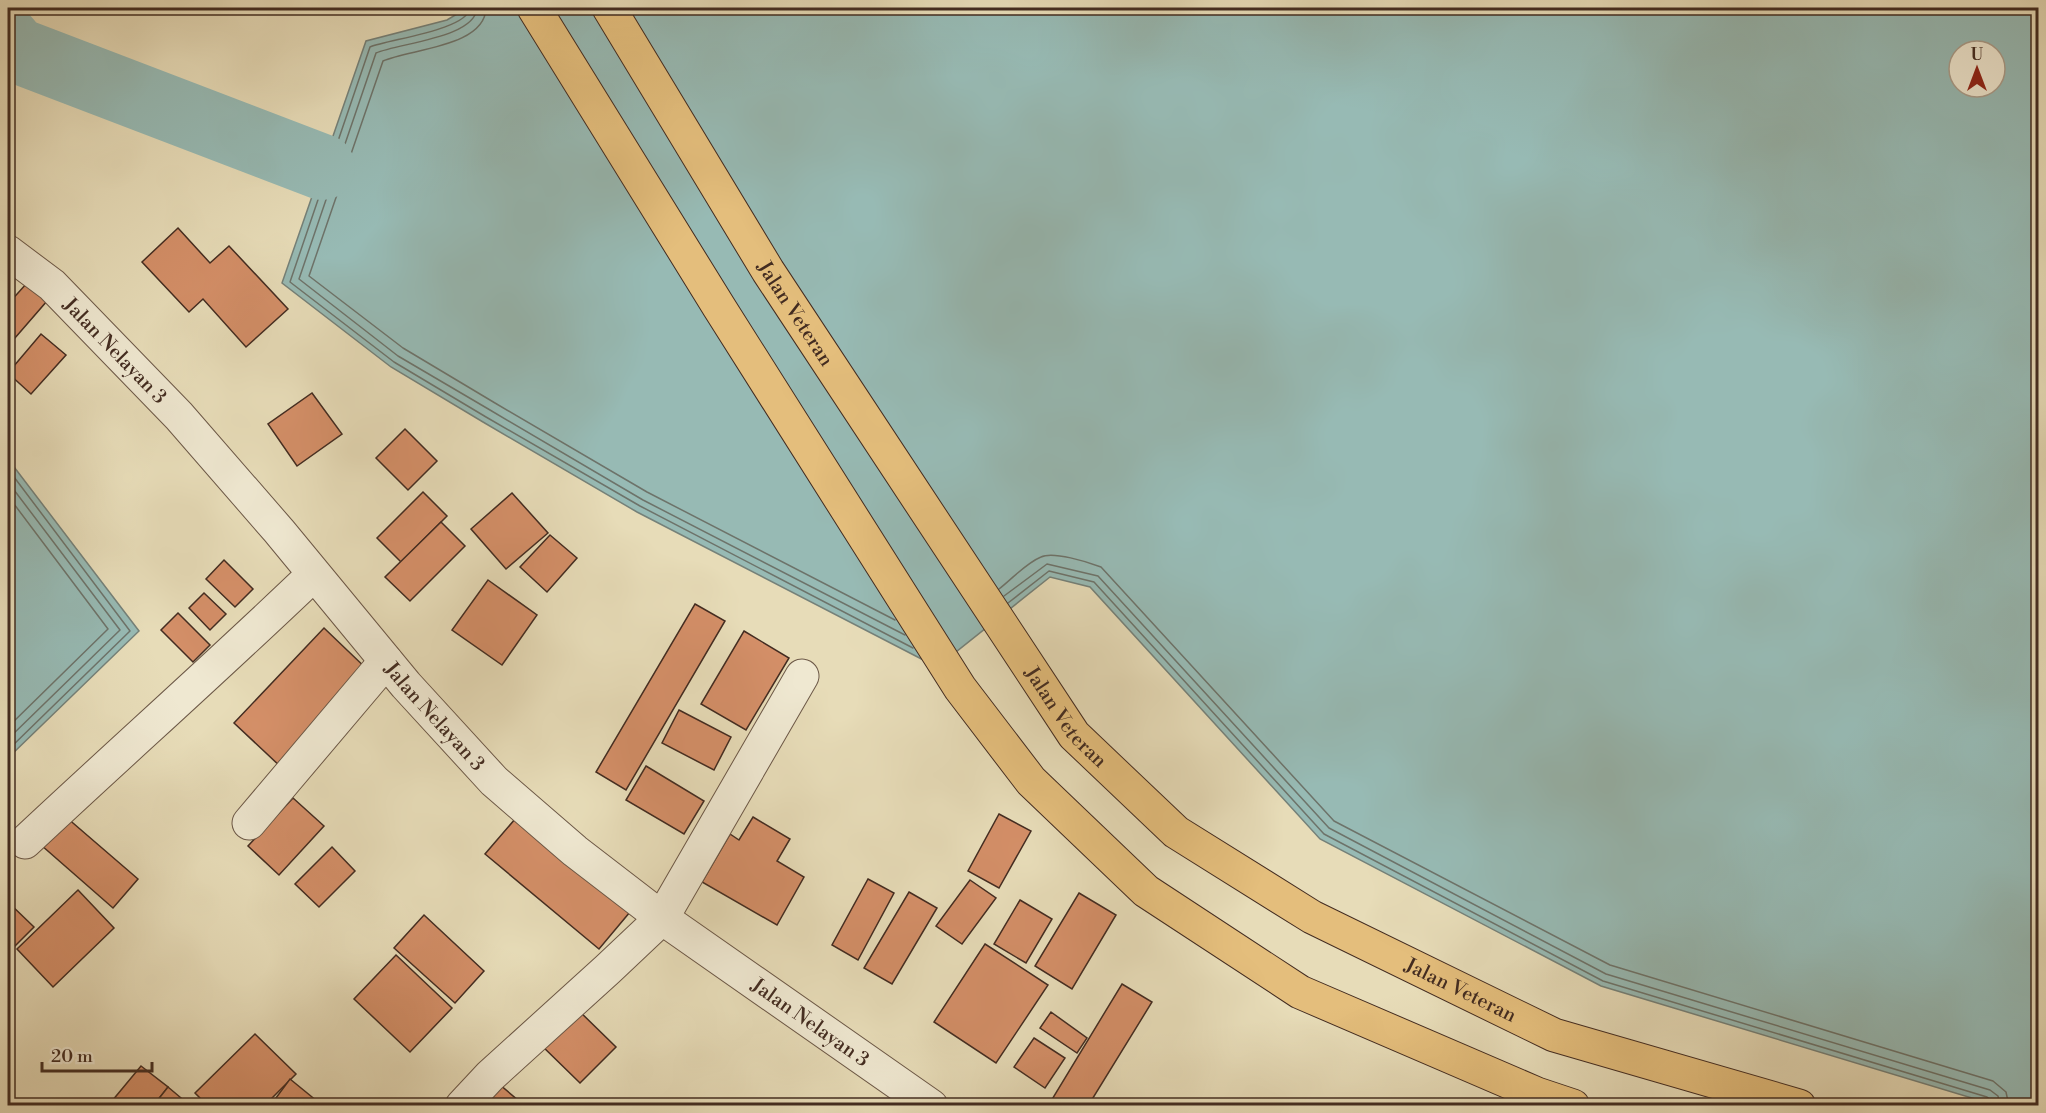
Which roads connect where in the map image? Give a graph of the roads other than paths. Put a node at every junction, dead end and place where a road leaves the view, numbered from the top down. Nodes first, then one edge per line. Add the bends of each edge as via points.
1 (534, 8) edge
2 (609, 8) edge
3 (8, 252) edge
4 (313, 575) junction
5 (386, 661) junction
6 (802, 676) dead end
7 (249, 823) dead end
8 (25, 842) dead end
9 (662, 918) junction
10 (462, 1106) edge
11 (931, 1106) edge
12 (1574, 1106) edge
13 (1799, 1106) edge

1 - 12 highway via 960,688 1030,781 1146,891 1300,992 1537,1094
2 - 13 highway, Jalan Veteran via 768,271 1074,735 1176,832 1312,917 1554,1035
3 - 4 street, Jalan Nelayan 3 via 52,285 179,416
4 - 5 street, Jalan Nelayan 3
4 - 8 street
5 - 7 street
5 - 9 street, Jalan Nelayan 3 via 494,781 574,851
6 - 9 street
9 - 10 street
9 - 11 street, Jalan Nelayan 3

